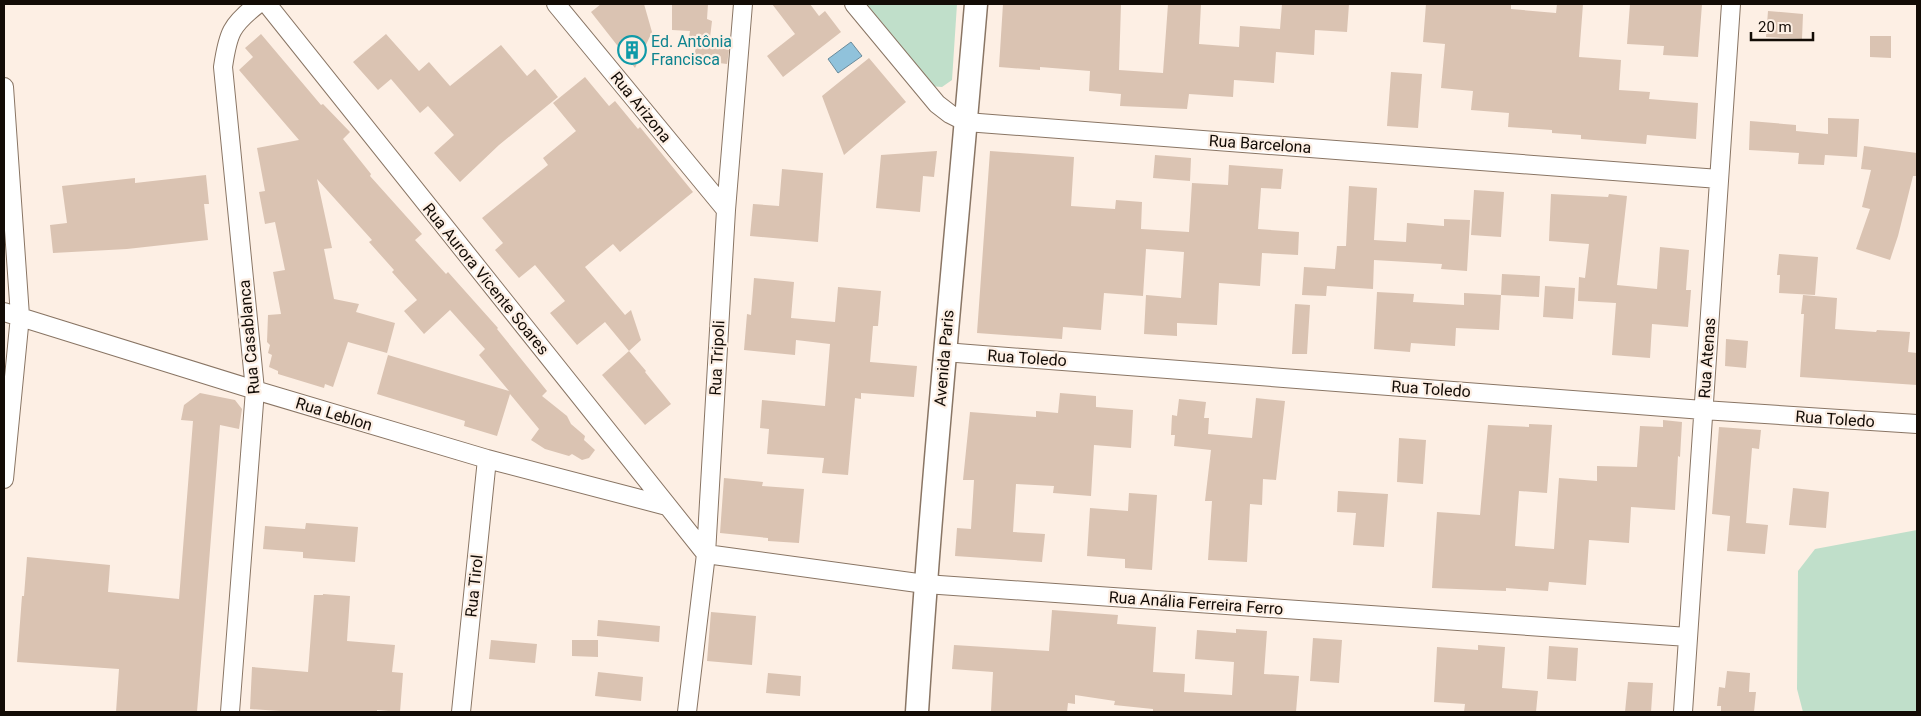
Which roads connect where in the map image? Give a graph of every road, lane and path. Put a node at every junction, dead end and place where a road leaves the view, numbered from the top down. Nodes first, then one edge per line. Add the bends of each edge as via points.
1 (258, 4) edge
2 (267, 4) edge
3 (556, 4) edge
4 (743, 4) edge
5 (854, 4) edge
6 (976, 4) edge
7 (1731, 4) edge
8 (4, 87) edge
9 (966, 122) junction
10 (1719, 179) junction
11 (726, 210) junction
12 (12, 314) edge
13 (944, 352) junction
14 (255, 390) junction
15 (1703, 410) junction
16 (1917, 424) edge
17 (487, 459) junction
18 (4, 479) edge
19 (667, 506) junction
20 (706, 554) junction
21 (925, 584) junction
22 (1688, 637) junction
23 (230, 712) edge
24 (461, 712) edge
25 (687, 712) edge
26 (917, 712) edge
27 (1682, 712) edge

1 - 14 street, Rua Casablanca via 240,18 228,37 223,67
2 - 19 street, Rua Aurora Vicente Soares
3 - 11 street, Rua Arizona
4 - 11 street, Rua Tripoli
5 - 9 street, Rua Barcelona via 937,104
6 - 9 street, Avenida Paris
7 - 10 street, Rua Atenas
8 - 12 street
9 - 10 street, Rua Barcelona
9 - 13 street, Avenida Paris
10 - 15 street, Rua Atenas
11 - 20 street, Rua Tripoli
12 - 14 street, Rua Leblon
12 - 18 street
13 - 15 street, Rua Toledo
13 - 21 street, Avenida Paris
14 - 17 street, Rua Leblon
14 - 23 street, Rua Casablanca
15 - 16 street, Rua Toledo
15 - 22 street, Rua Atenas
17 - 19 street, Rua Leblon
17 - 24 street, Rua Tirol
19 - 20 street, Rua Aurora Vicente Soares
20 - 21 street, Rua Anália Ferreira Ferro
20 - 25 street, Rua Tripoli
21 - 22 street, Rua Anália Ferreira Ferro
21 - 26 street, Avenida Paris
22 - 27 street, Rua Atenas

